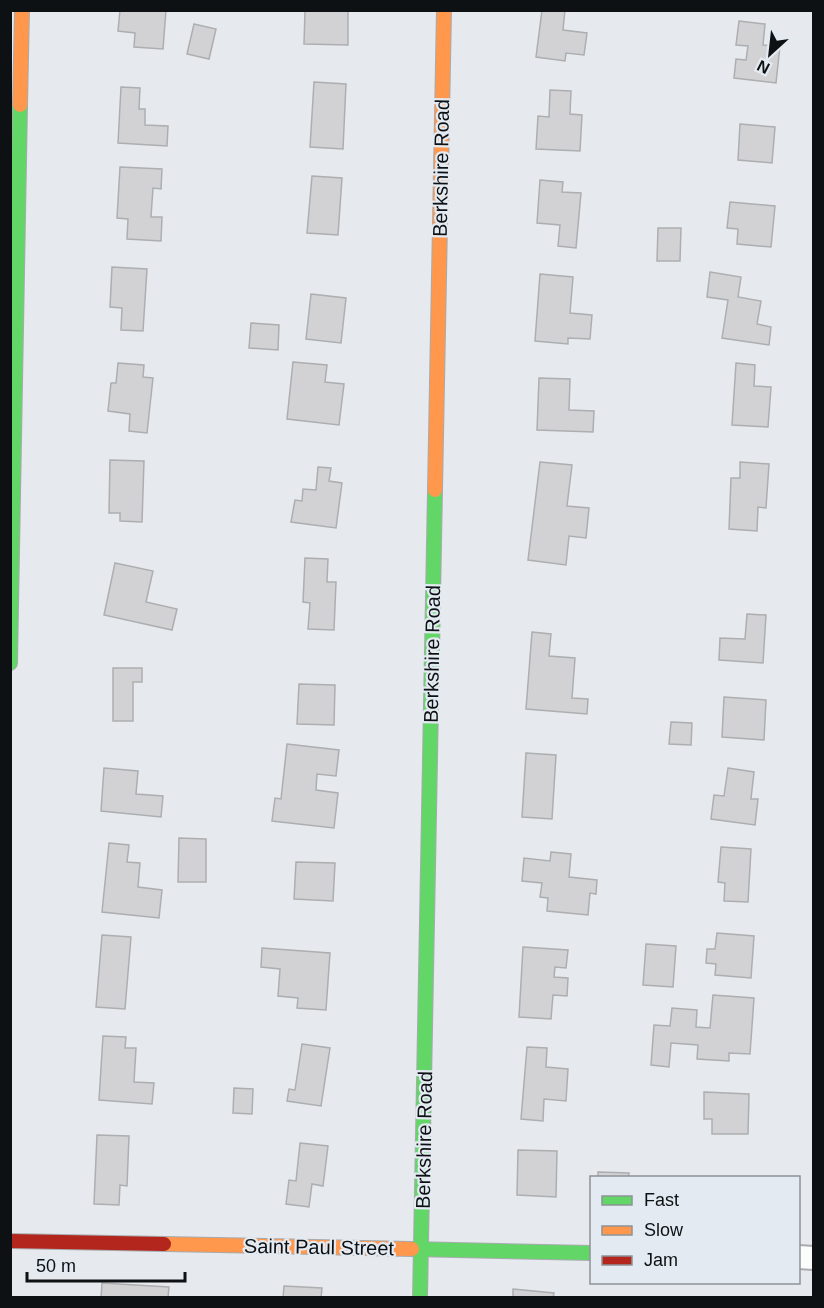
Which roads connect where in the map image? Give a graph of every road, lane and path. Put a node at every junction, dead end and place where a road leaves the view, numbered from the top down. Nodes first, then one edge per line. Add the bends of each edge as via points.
1 (22, 10) edge
2 (444, 10) edge
3 (10, 663) edge
4 (10, 1241) edge
5 (422, 1250) junction
6 (590, 1253) edge
7 (420, 1298) edge

1 - 3 street
2 - 5 street, Berkshire Road
4 - 5 street, Saint Paul Street
5 - 6 street, Saint Paul Street
5 - 7 street, Berkshire Road

